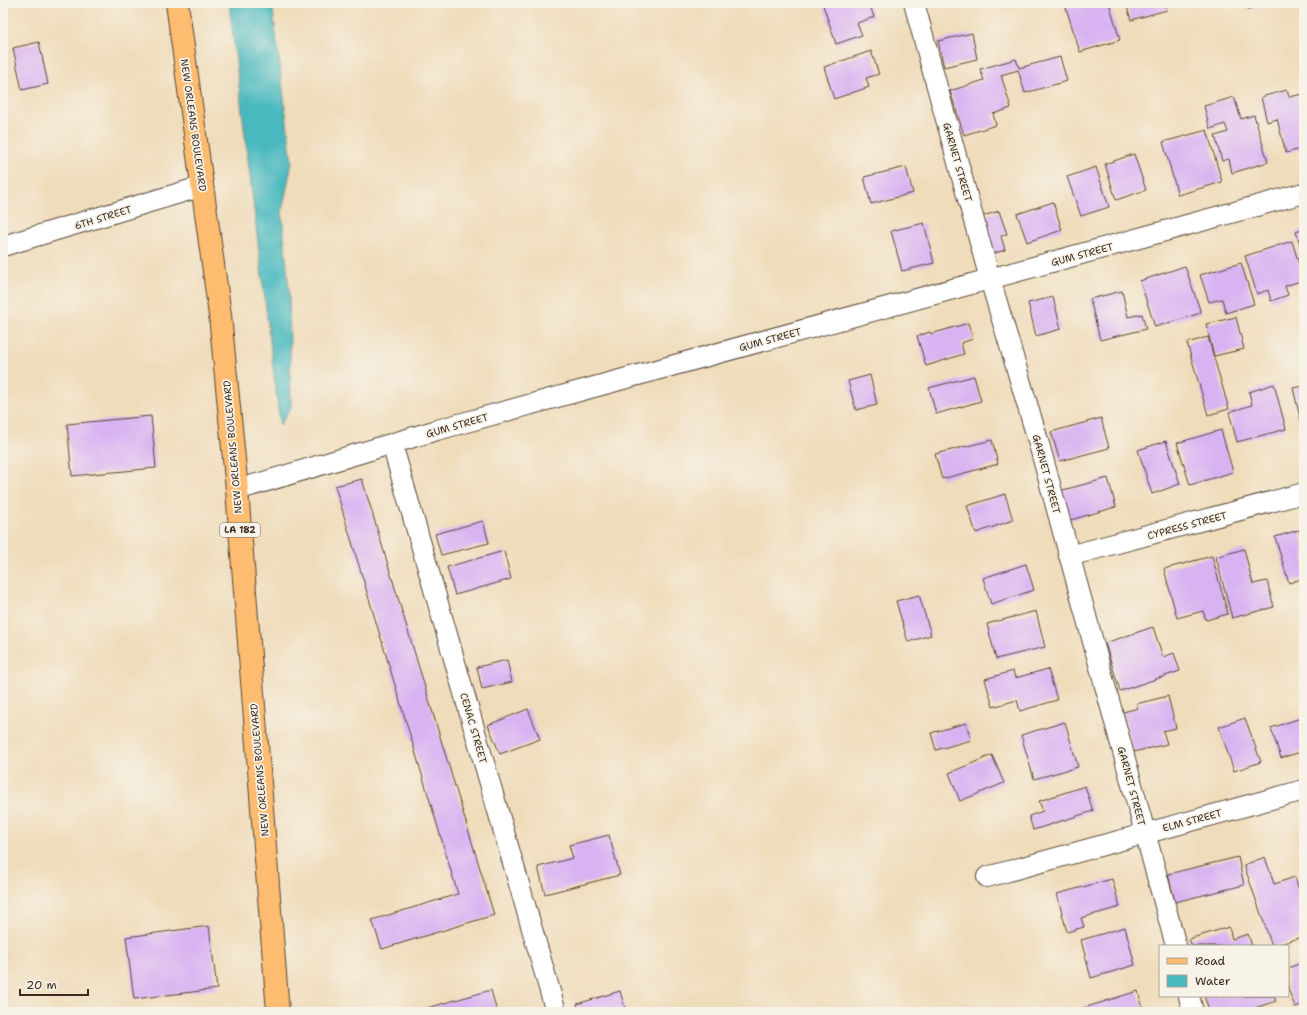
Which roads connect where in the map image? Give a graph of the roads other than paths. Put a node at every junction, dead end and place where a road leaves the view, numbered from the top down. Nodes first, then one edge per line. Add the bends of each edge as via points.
1 (177, 3) edge
2 (914, 3) edge
3 (203, 186) junction
4 (1304, 193) edge
5 (3, 246) edge
6 (990, 279) junction
7 (392, 444) junction
8 (237, 490) junction
9 (1304, 493) edge
10 (1069, 556) junction
11 (1304, 790) edge
12 (1145, 833) junction
13 (987, 877) dead end
14 (1176, 945) edge
15 (1189, 997) edge
16 (278, 1012) edge
17 (556, 1012) edge
18 (1194, 1012) edge

1 - 3 main road, NEW ORLEANS BOULEVARD / LA 182
2 - 6 street, GARNET STREET
3 - 5 street, 6TH STREET
3 - 8 main road, NEW ORLEANS BOULEVARD / LA 182 via 220,315
4 - 6 street, GUM STREET
6 - 7 street, GUM STREET
6 - 10 street, GARNET STREET
7 - 8 street, GUM STREET
7 - 17 street, CENAC STREET
8 - 16 main road, NEW ORLEANS BOULEVARD / LA 182
9 - 10 street, CYPRESS STREET
10 - 12 street, GARNET STREET
11 - 12 street, ELM STREET
12 - 13 street, ELM STREET
12 - 14 street, GARNET STREET
15 - 18 street

